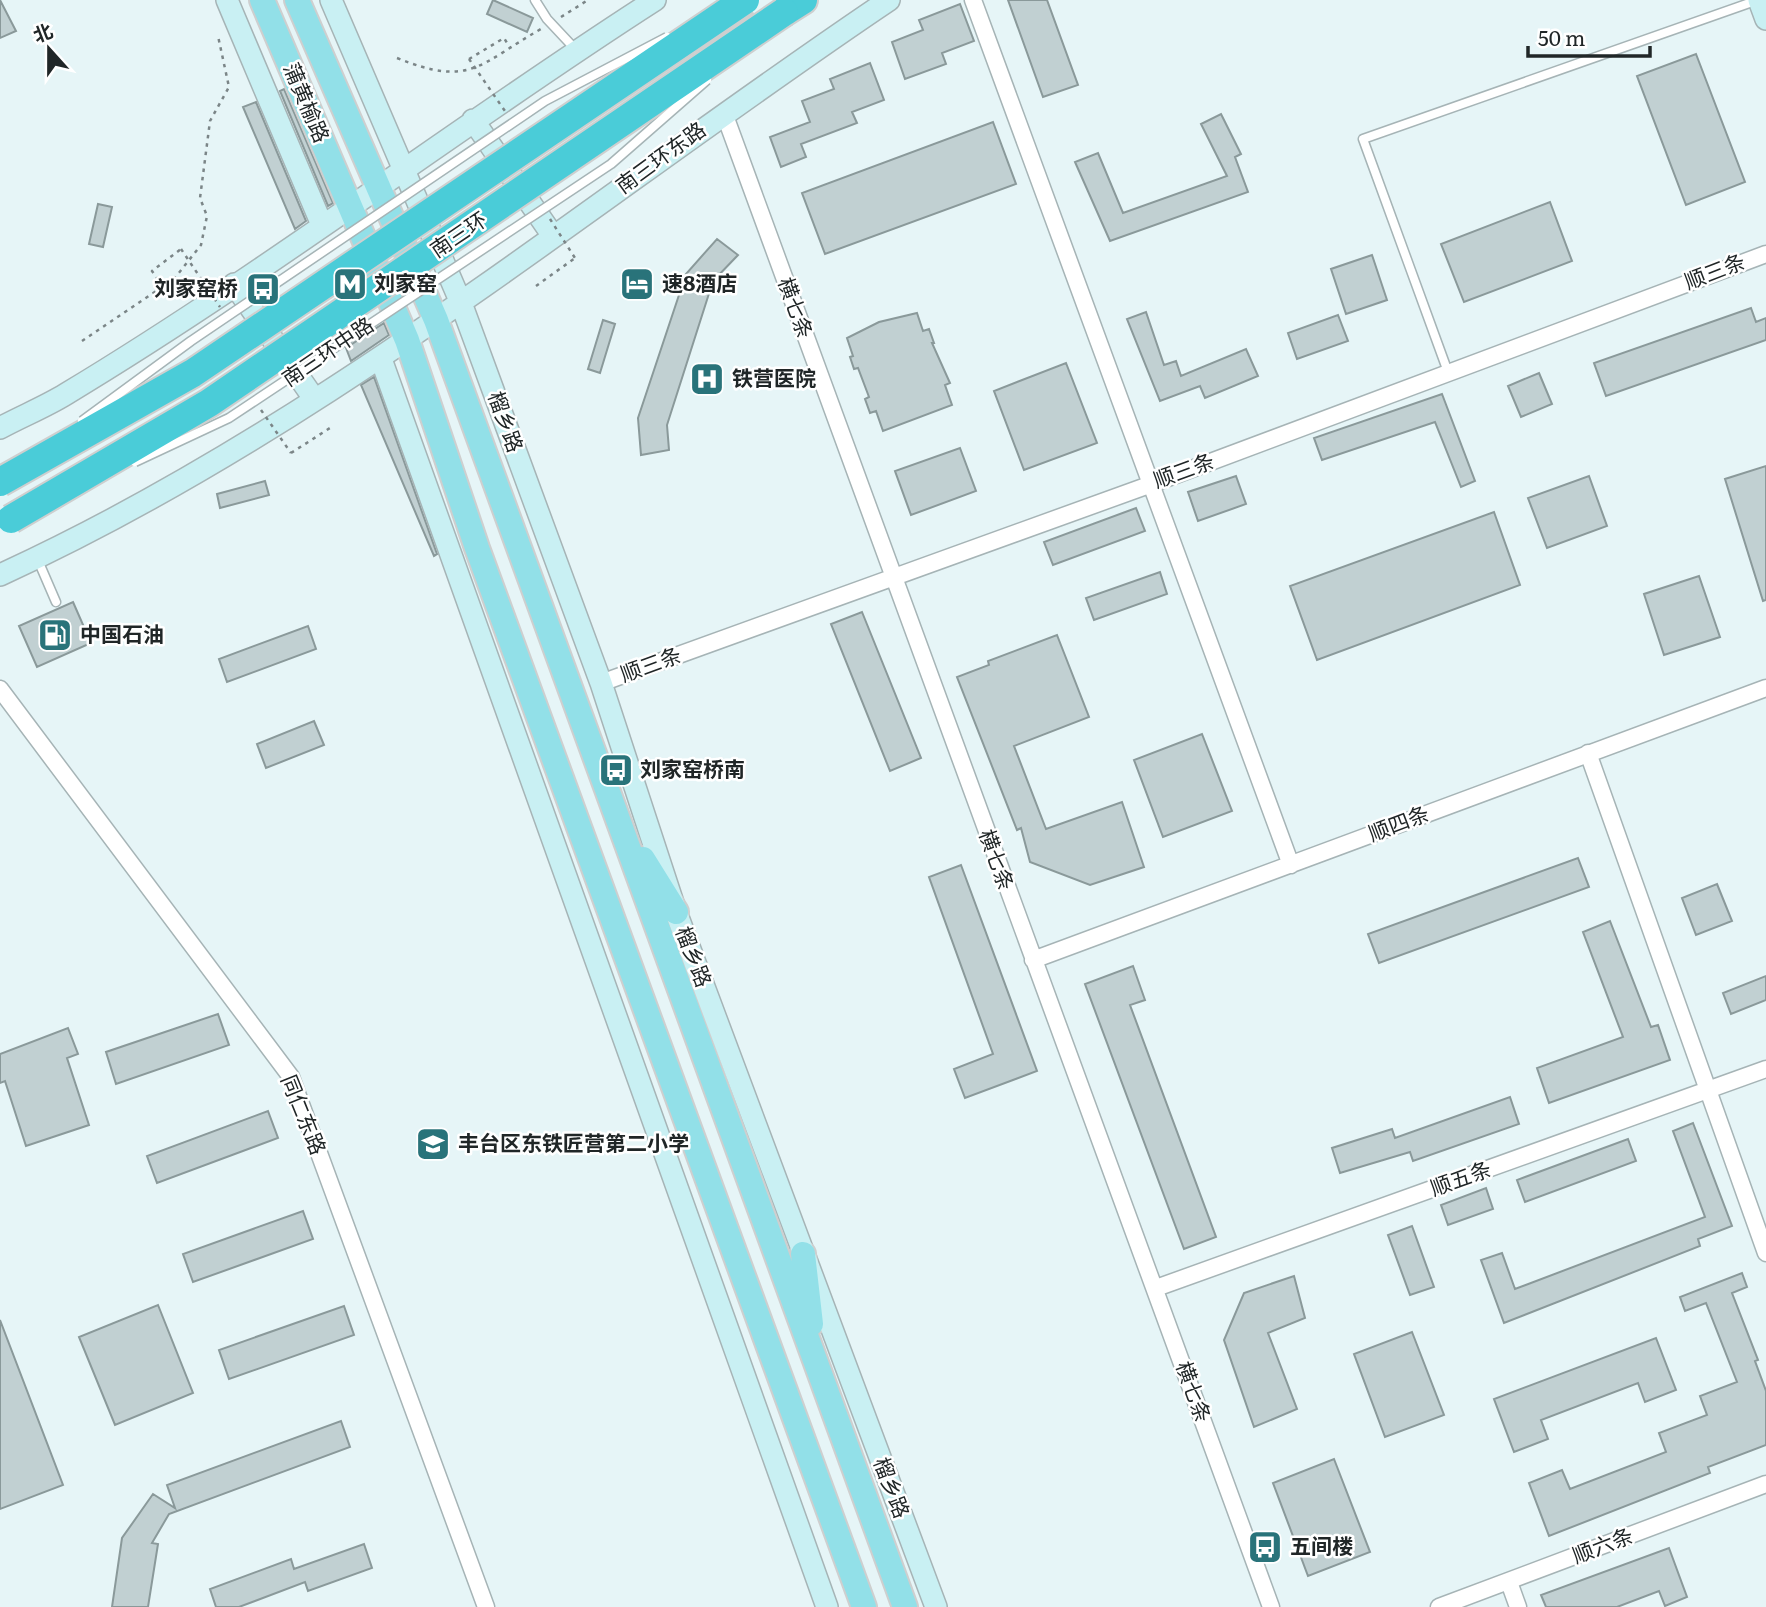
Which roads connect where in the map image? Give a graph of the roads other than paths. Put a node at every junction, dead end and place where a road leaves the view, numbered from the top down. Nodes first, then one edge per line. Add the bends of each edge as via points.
1 (227, 0) edge
2 (262, 0) edge
3 (297, 0) edge
4 (331, 0) edge
5 (535, 0) edge
6 (655, 0) edge
7 (738, 0) edge
8 (745, 0) edge
9 (889, 0) edge
10 (973, 0) edge
11 (1758, 0) edge
12 (793, 6) edge
13 (1766, 19) edge
14 (690, 25) dead end
15 (678, 32) dead end
16 (577, 51) junction
17 (723, 66) dead end
18 (713, 75) dead end
19 (724, 113) junction
20 (473, 120) junction
21 (402, 169) junction
22 (377, 186) junction
23 (349, 206) junction
24 (322, 225) junction
25 (553, 236) junction
26 (1766, 254) edge
27 (234, 284) junction
28 (461, 303) junction
29 (436, 320) junction
30 (407, 340) junction
31 (381, 359) junction
32 (1448, 372) junction
33 (314, 400) junction
34 (79, 423) dead end
35 (1, 424) edge
36 (67, 432) dead end
37 (120, 468) dead end
38 (108, 474) dead end
39 (0, 482) edge
40 (1149, 485) junction
41 (6, 522) edge
42 (37, 558) junction
43 (0, 575) edge
44 (893, 575) junction
45 (56, 602) dead end
46 (601, 683) junction
47 (1766, 688) edge
48 (0, 689) edge
49 (1588, 753) junction
50 (616, 815) junction
51 (1291, 865) junction
52 (676, 912) junction
53 (1033, 960) junction
54 (1766, 1069) edge
55 (1706, 1091) junction
56 (1766, 1253) edge
57 (803, 1254) junction
58 (1156, 1288) junction
59 (815, 1363) junction
60 (1766, 1484) edge
61 (1509, 1582) junction
62 (486, 1607) edge
63 (827, 1607) edge
64 (864, 1607) edge
65 (905, 1607) edge
66 (936, 1607) edge
67 (1271, 1607) edge
68 (1439, 1607) edge
69 (1518, 1607) edge

1 - 24 street
2 - 23 main road, 蒲黄榆路
3 - 22 main road, 蒲黄榆路
4 - 21 street, 榴乡路
5 - 16 lane
6 - 16 street
7 - 14 lane
8 - 39 highway, 南三环, bridge via 193,373
9 - 19 street, 南三环东路
10 - 40 street
11 - 13 street
11 - 32 lane via 1363,139
12 - 17 lane, bridge
12 - 41 highway, 南三环, bridge via 209,403
15 - 34 lane, bridge via 545,101 191,341
16 - 20 street
18 - 37 lane, 南三环中路, bridge via 611,164 229,418
19 - 25 street, 南三环东路
19 - 44 street, 横七条
20 - 21 street
20 - 25 street
21 - 22 street
21 - 28 street, 榴乡路
22 - 23 street
22 - 29 main road, 蒲黄榆路
23 - 24 street
23 - 30 main road, 蒲黄榆路
24 - 27 street
25 - 28 street, 南三环东路
26 - 32 street, 顺三条
27 - 33 street
27 - 35 street via 63,396
28 - 29 street, 南三环东路
28 - 46 street, 榴乡路
29 - 30 street, 南三环中路
29 - 50 main road, 榴乡路
30 - 31 street, 南三环中路
30 - 64 main road via 486,574
31 - 33 street, 南三环中路
31 - 63 street
32 - 40 street, 顺三条
33 - 42 street, 南三环中路 via 168,488
36 - 39 lane, bridge
38 - 41 lane, bridge
40 - 44 street, 顺三条
40 - 51 street
42 - 43 street, 南三环中路
42 - 45 lane
44 - 46 street, 顺三条
44 - 53 street, 横七条
46 - 52 street, 榴乡路
47 - 49 street, 顺四条
48 - 62 street, 同仁东路 via 291,1077
49 - 51 street, 顺四条
49 - 55 street
50 - 52 main road
50 - 59 main road, 榴乡路
51 - 53 street, 顺四条
52 - 57 street, 榴乡路
53 - 58 street, 横七条
54 - 55 street, 顺五条
55 - 56 street
55 - 58 street, 顺五条
57 - 59 main road
57 - 66 street, 榴乡路
58 - 67 street, 横七条
59 - 65 main road, 榴乡路
60 - 61 street, 顺六条
61 - 68 street, 顺六条
61 - 69 street

